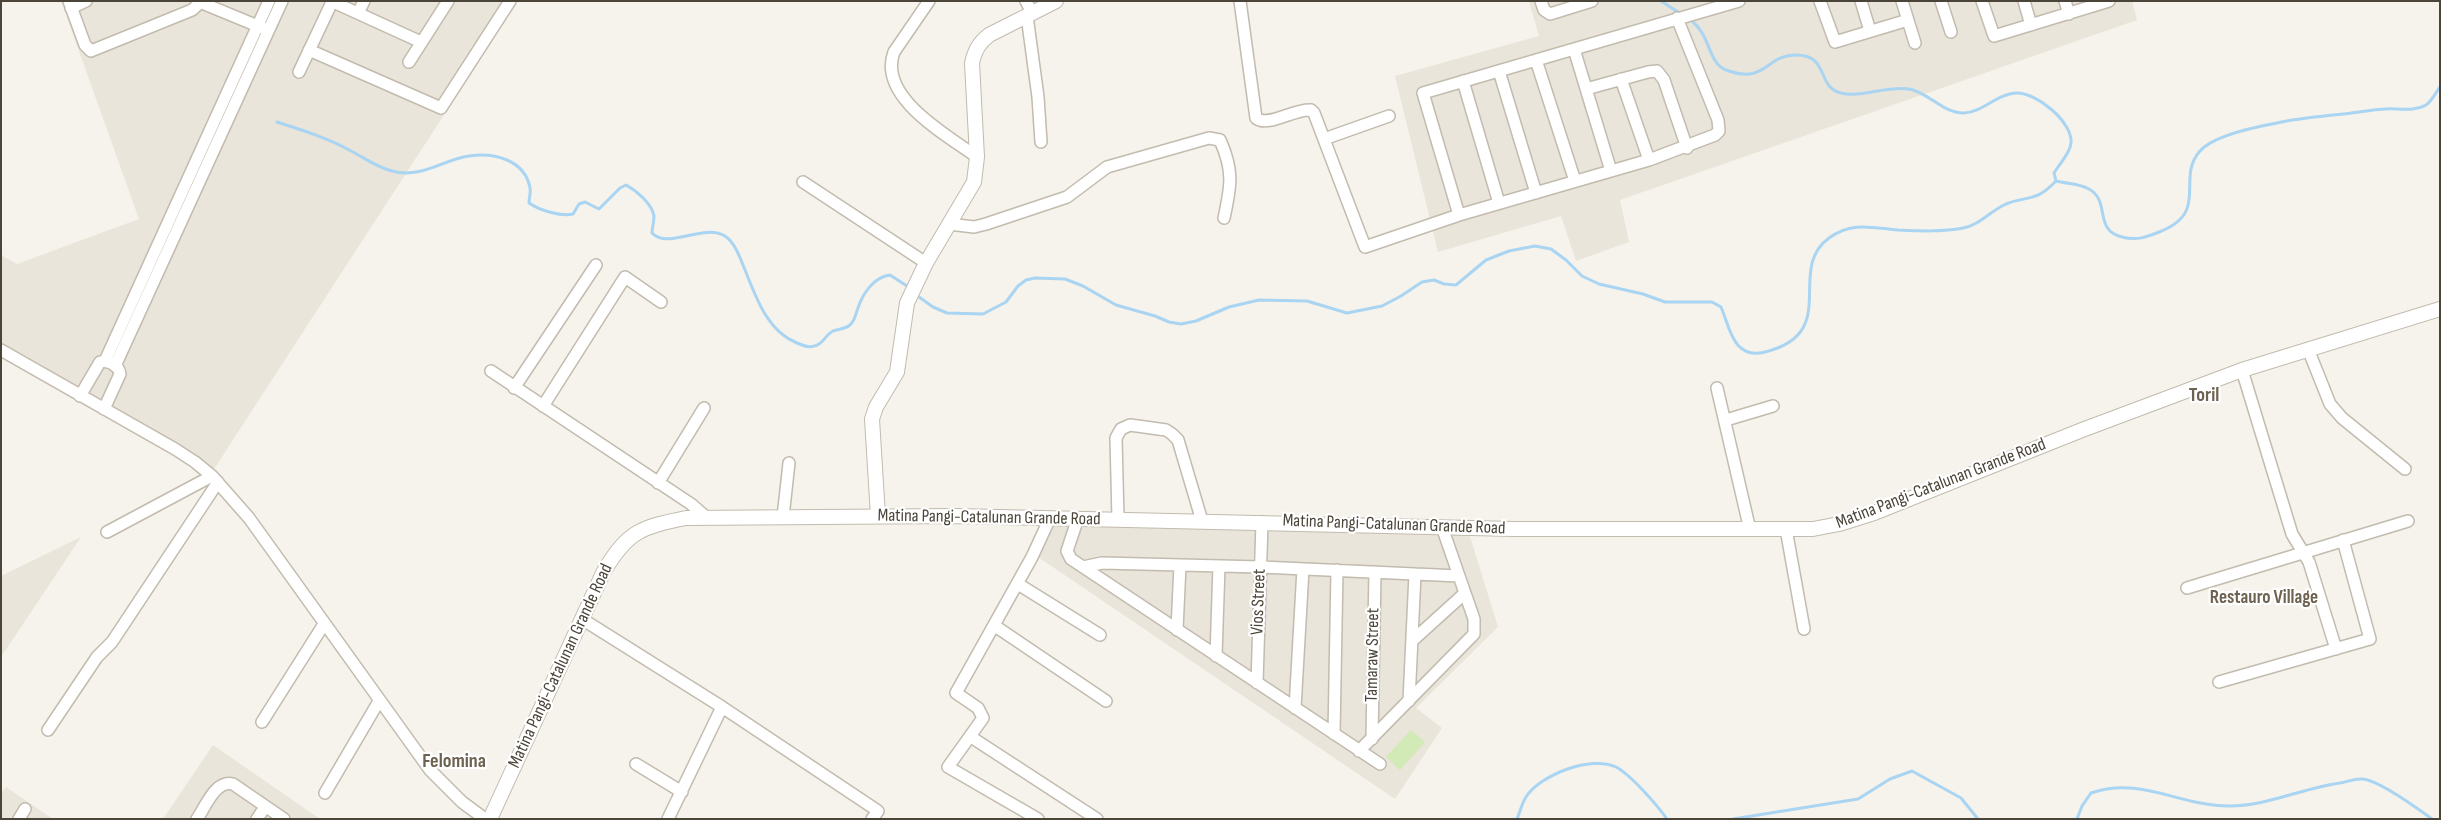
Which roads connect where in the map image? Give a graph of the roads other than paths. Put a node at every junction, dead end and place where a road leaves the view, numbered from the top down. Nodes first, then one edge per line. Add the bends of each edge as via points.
1 (86, 1) edge
2 (268, 1) edge
3 (282, 1) edge
4 (331, 1) edge
5 (364, 1) edge
6 (448, 1) edge
7 (510, 1) edge
8 (930, 1) edge
9 (1056, 1) edge
10 (1240, 1) edge
11 (1541, 1) edge
12 (1592, 1) edge
13 (1739, 1) edge
14 (1820, 1) edge
15 (1861, 1) edge
16 (1902, 1) edge
17 (1941, 1) edge
18 (1982, 1) edge
19 (2024, 1) edge
20 (2065, 1) edge
21 (2109, 1) edge
22 (202, 2) edge
23 (70, 4) edge
24 (1028, 10) edge
25 (358, 14) junction
26 (2069, 14) junction
27 (1678, 18) junction
28 (1908, 20) junction
29 (2031, 25) junction
30 (258, 26) junction
31 (270, 31) junction
32 (1870, 31) junction
33 (1951, 32) dead end
34 (421, 42) junction
35 (1915, 43) dead end
36 (1574, 49) junction
37 (309, 50) junction
38 (1536, 60) junction
39 (409, 62) dead end
40 (1499, 71) junction
41 (299, 72) dead end
42 (1622, 79) junction
43 (1463, 82) junction
44 (1586, 89) junction
45 (1390, 116) dead end
46 (1324, 139) junction
47 (1041, 142) dead end
48 (1687, 148) junction
49 (977, 157) junction
50 (1649, 160) junction
51 (1611, 171) junction
52 (1575, 181) junction
53 (803, 182) dead end
54 (1536, 192) junction
55 (1499, 204) junction
56 (1459, 215) junction
57 (1224, 218) dead end
58 (949, 224) junction
59 (926, 263) junction
60 (596, 265) dead end
61 (661, 302) dead end
62 (2440, 309) edge
63 (2308, 349) junction
64 (1, 350) edge
65 (110, 363) junction
66 (2242, 370) junction
67 (491, 371) dead end
68 (514, 388) junction
69 (1717, 388) dead end
70 (80, 396) junction
71 (543, 406) junction
72 (1773, 406) dead end
73 (704, 408) dead end
74 (104, 409) junction
75 (1726, 420) junction
76 (789, 463) dead end
77 (2405, 469) dead end
78 (215, 479) junction
79 (658, 483) junction
80 (878, 516) junction
81 (783, 517) junction
82 (706, 518) junction
83 (1050, 518) junction
84 (1078, 518) junction
85 (1118, 519) junction
86 (1202, 521) junction
87 (2408, 521) dead end
88 (1262, 522) junction
89 (1442, 527) junction
90 (1786, 529) junction
91 (1750, 530) junction
92 (107, 532) dead end
93 (2343, 540) junction
94 (2303, 551) junction
95 (1180, 565) junction
96 (1219, 566) junction
97 (1083, 567) junction
98 (1261, 567) junction
99 (1303, 569) junction
100 (1337, 570) junction
101 (1375, 572) junction
102 (1415, 574) junction
103 (1459, 576) junction
104 (1018, 584) junction
105 (2187, 588) dead end
106 (1465, 593) junction
107 (582, 619) junction
108 (324, 624) junction
109 (995, 626) junction
110 (1804, 629) dead end
111 (1177, 630) junction
112 (1100, 635) dead end
113 (1412, 641) junction
114 (2336, 649) junction
115 (1216, 656) junction
116 (2219, 682) dead end
117 (1256, 683) junction
118 (379, 701) junction
119 (1106, 701) dead end
120 (1409, 701) junction
121 (722, 707) junction
122 (1295, 708) junction
123 (262, 722) dead end
124 (48, 730) dead end
125 (1334, 734) junction
126 (971, 737) junction
127 (1372, 739) junction
128 (1360, 751) junction
129 (636, 764) dead end
130 (1380, 764) dead end
131 (682, 792) junction
132 (326, 793) dead end
133 (265, 806) junction
134 (197, 819) edge
135 (257, 819) edge
136 (284, 819) edge
137 (485, 819) edge
138 (490, 819) edge
139 (668, 819) edge
140 (872, 819) edge
141 (1038, 819) edge
142 (1097, 819) edge

1 - 23 street
2 - 30 street
3 - 31 street
4 - 25 street
4 - 37 street
5 - 25 street
6 - 34 street
7 - 37 street via 441,108
8 - 49 street via 894,52 890,72 910,106
9 - 24 street
10 - 46 street via 1256,118 1264,121 1311,110
11 - 12 street via 1544,10 1550,14
13 - 27 street
14 - 32 street via 1835,42
15 - 32 street
16 - 28 street
17 - 33 street
18 - 29 street via 1994,36
19 - 29 street
20 - 26 street
21 - 26 street
22 - 23 street via 192,10 91,52 85,45
22 - 30 street
24 - 47 street
24 - 49 street via 989,35 976,48 972,63
25 - 34 street
26 - 29 street
27 - 36 street
27 - 48 street via 1720,126 1715,135
28 - 32 street
28 - 35 street
30 - 31 street
30 - 65 street
31 - 65 street
34 - 39 street
36 - 38 street
36 - 44 street
37 - 41 street
38 - 40 street
38 - 52 street
40 - 43 street
40 - 54 street
42 - 44 street
42 - 48 street via 1652,71 1661,74
42 - 50 street
43 - 55 street
43 - 56 street via 1424,93
44 - 51 street
45 - 46 street
46 - 56 street via 1365,247
48 - 50 street
49 - 58 street via 974,182
50 - 51 street
51 - 52 street
52 - 54 street
53 - 59 street
54 - 55 street
55 - 56 street
57 - 58 street via 1232,183 1220,140 1209,138 1107,167 1066,197 1005,218 974,227
58 - 59 street
59 - 80 street via 907,302 897,372 872,419
60 - 68 street
61 - 71 street via 624,277
62 - 63 street, Matina Pangi-Catalunan Grande Road
63 - 66 street, Matina Pangi-Catalunan Grande Road
63 - 77 street via 2330,404 2342,418
64 - 70 street
65 - 70 street via 97,365
65 - 74 street via 120,374
66 - 90 street, Matina Pangi-Catalunan Grande Road via 1874,513 1825,527
66 - 94 street via 2292,534
67 - 68 street
68 - 71 street
69 - 75 street
70 - 74 street
71 - 79 street
72 - 75 street
73 - 79 street
74 - 78 street via 176,449
75 - 91 street
76 - 81 street
78 - 92 street
78 - 108 street via 249,518
78 - 124 street via 116,636 97,657
79 - 82 street
80 - 81 street, Matina Pangi-Catalunan Grande Road
80 - 83 street, Matina Pangi-Catalunan Grande Road
81 - 82 street, Matina Pangi-Catalunan Grande Road
82 - 107 street, Matina Pangi-Catalunan Grande Road via 657,524 626,540 604,571
83 - 84 street, Matina Pangi-Catalunan Grande Road
83 - 104 street
84 - 85 street, Matina Pangi-Catalunan Grande Road
84 - 97 street via 1067,551 1071,559
85 - 86 street, Matina Pangi-Catalunan Grande Road
85 - 86 street via 1116,438 1121,429 1130,425 1166,430 1178,440
86 - 88 street, Matina Pangi-Catalunan Grande Road
87 - 93 street
88 - 89 street, Matina Pangi-Catalunan Grande Road
88 - 98 street, Vios Street
89 - 91 street, Matina Pangi-Catalunan Grande Road
89 - 103 street
90 - 91 street, Matina Pangi-Catalunan Grande Road
90 - 110 street
93 - 94 street
93 - 114 street via 2370,638
94 - 105 street
94 - 114 street
95 - 96 street
95 - 97 street via 1102,563
95 - 111 street
96 - 98 street
96 - 115 street
97 - 111 street
98 - 99 street
98 - 117 street, Vios Street
99 - 100 street
99 - 122 street
100 - 101 street
100 - 125 street
101 - 102 street
101 - 127 street, Tamaraw Street
102 - 103 street
102 - 113 street
103 - 106 street
104 - 109 street
104 - 112 street
106 - 113 street
106 - 120 street via 1475,629 1471,638
107 - 121 street
107 - 138 street, Matina Pangi-Catalunan Grande Road
108 - 118 street
108 - 123 street
109 - 119 street
109 - 126 street via 956,693 978,708 982,715 981,723
111 - 115 street
113 - 120 street
114 - 116 street
115 - 117 street
117 - 122 street
118 - 132 street
118 - 137 street via 434,776
120 - 127 street
121 - 131 street
121 - 140 street via 878,811
122 - 125 street
125 - 128 street
126 - 141 street via 948,767
126 - 142 street
127 - 128 street
128 - 130 street
129 - 131 street
131 - 139 street
133 - 134 street via 233,784 224,783
133 - 135 street
133 - 136 street

